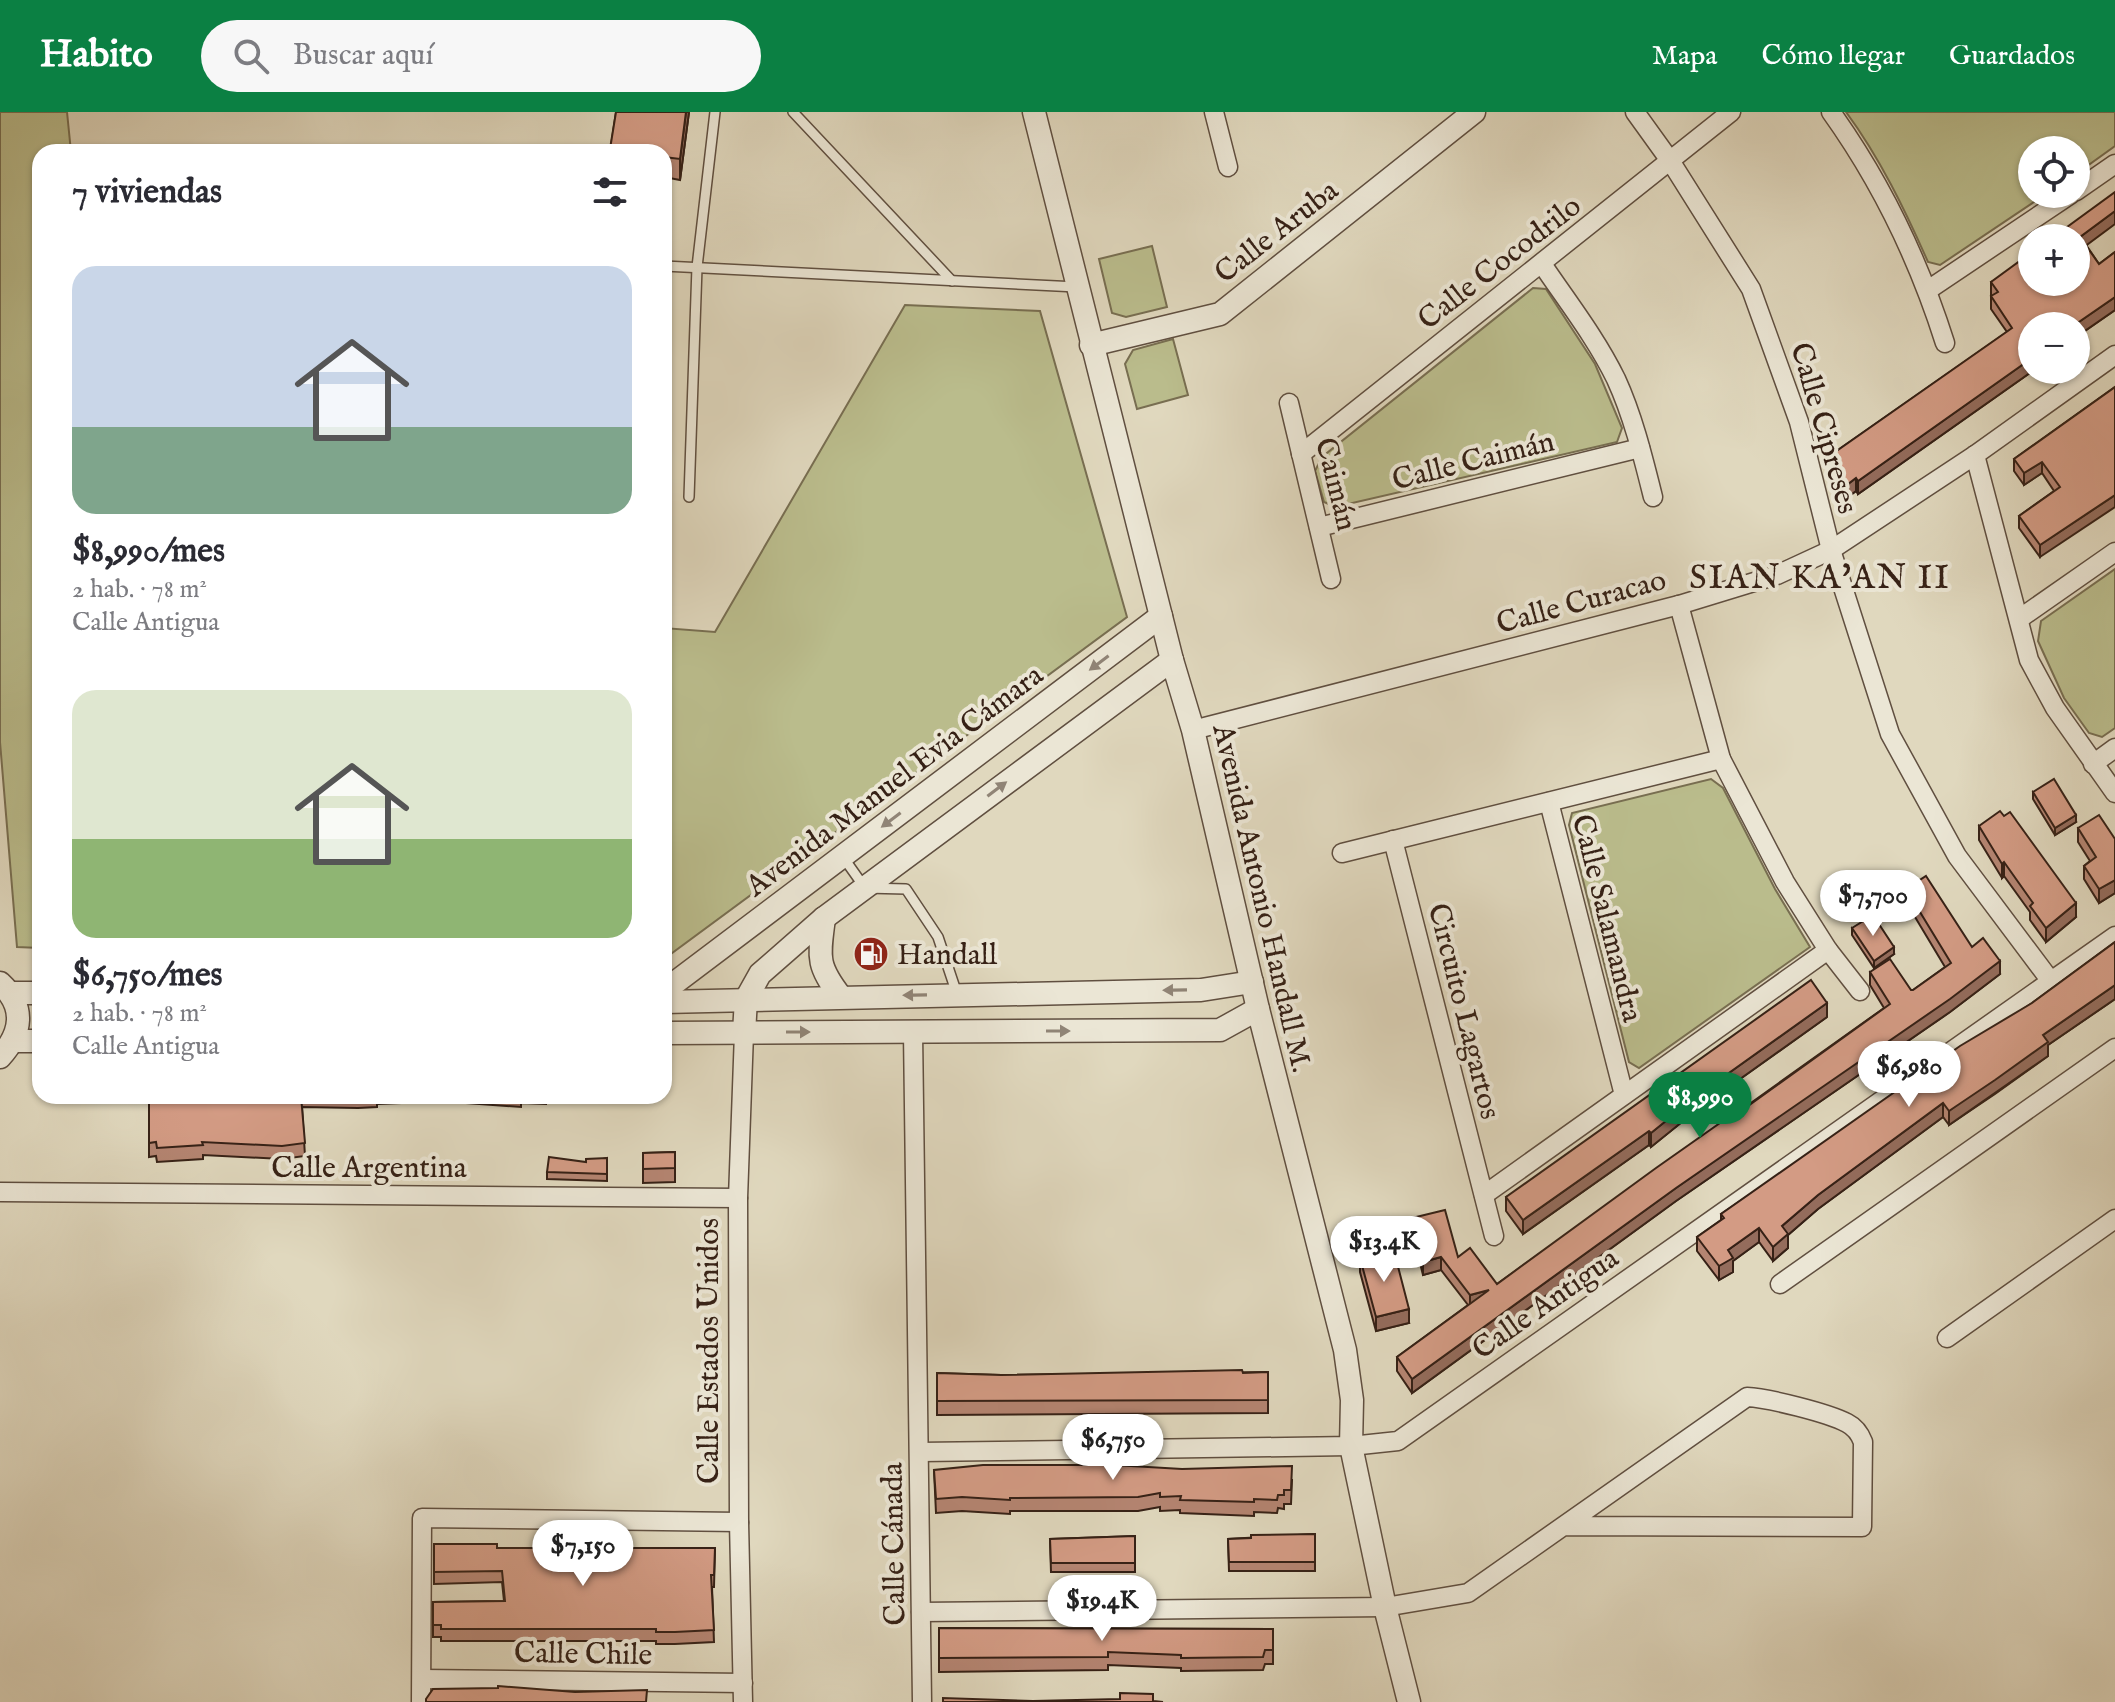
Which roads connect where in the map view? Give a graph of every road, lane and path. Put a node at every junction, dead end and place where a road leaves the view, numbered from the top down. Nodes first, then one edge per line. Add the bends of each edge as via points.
1 (715, 112) edge
2 (793, 112) edge
3 (1034, 112) edge
4 (1474, 112) edge
5 (1635, 112) edge
6 (1731, 112) edge
7 (1831, 112) edge
8 (1216, 113) edge
9 (1671, 162) junction
10 (2115, 164) edge
11 (1228, 167) dead end
12 (2090, 181) edge
13 (2050, 208) edge
14 (1542, 264) junction
15 (672, 266) edge
16 (697, 267) junction
17 (952, 281) junction
18 (1077, 287) junction
19 (1928, 290) junction
20 (1945, 343) dead end
21 (1091, 345) junction
22 (2115, 355) edge
23 (1289, 403) dead end
24 (1640, 448) junction
25 (1301, 454) junction
26 (1975, 455) junction
27 (689, 497) dead end
28 (1653, 497) dead end
29 (1319, 527) junction
30 (1831, 550) junction
31 (2115, 552) edge
32 (1331, 579) dead end
33 (1679, 605) junction
34 (1161, 616) junction
35 (2019, 619) junction
36 (1172, 660) junction
37 (1193, 730) junction
38 (2115, 748) edge
39 (1721, 759) junction
40 (2093, 764) junction
41 (2115, 793) edge
42 (1549, 802) junction
43 (1393, 840) junction
44 (1342, 853) dead end
45 (842, 857) junction
46 (865, 888) junction
47 (824, 918) junction
48 (2115, 936) edge
49 (1828, 950) junction
50 (2050, 980) junction
51 (1252, 982) junction
52 (672, 985) edge
53 (5, 988) edge
54 (1860, 991) dead end
55 (32, 992) edge
56 (957, 994) junction
57 (841, 997) junction
58 (746, 999) junction
59 (672, 1002) edge
60 (1258, 1009) junction
61 (913, 1032) junction
62 (672, 1033) edge
63 (744, 1033) junction
64 (32, 1043) edge
65 (2115, 1048) edge
66 (7, 1049) edge
67 (1624, 1095) junction
68 (0, 1192) edge
69 (1484, 1195) junction
70 (738, 1198) junction
71 (2115, 1219) edge
72 (1494, 1236) dead end
73 (1780, 1284) dead end
74 (1947, 1338) dead end
75 (1351, 1446) junction
76 (920, 1452) junction
77 (739, 1522) junction
78 (1566, 1526) junction
79 (1385, 1607) junction
80 (921, 1612) junction
81 (422, 1679) junction
82 (743, 1692) edge
83 (421, 1702) edge
84 (922, 1702) edge
85 (1409, 1702) edge

1 - 16 lane
2 - 17 lane
3 - 18 street, Avenida Antonio Handall M.
4 - 21 street, Calle Aruba via 1220,314
5 - 9 street, Calle Cipreses
6 - 9 street, Calle Cocodrilo
7 - 19 street via 1872,176
8 - 11 street
9 - 14 street, Calle Cocodrilo
9 - 30 street, Calle Cipreses via 1751,289 1799,422
10 - 12 street
13 - 19 street
14 - 24 street via 1598,345
14 - 25 street, Calle Cocodrilo
15 - 16 lane
16 - 17 lane
16 - 27 lane
17 - 18 lane
18 - 21 street, Avenida Antonio Handall M.
19 - 20 street
21 - 34 street, Avenida Antonio Handall M.
22 - 26 street, Calle Curacao
23 - 25 street, Caimán
24 - 28 street
24 - 29 street, Calle Caimán
25 - 29 street, Caimán
26 - 30 street, Calle Curacao
26 - 35 street
29 - 32 street, Caimán
30 - 33 street, Calle Curacao via 1777,575
30 - 50 street, Calle Cipreses via 1890,734 1957,856
31 - 35 street
33 - 37 street, Calle Curacao
33 - 39 street
34 - 36 street, Avenida Antonio Handall M.
34 -> 45 street, Avenida Manuel Evia Cámara
35 - 40 street via 2029,660
36 - 37 street, Avenida Antonio Handall M.
46 -> 36 street
37 - 51 street, Avenida Antonio Handall M.
38 - 40 street
39 - 42 street
39 - 49 street via 1785,882
40 - 41 street
42 - 43 street
42 - 67 street, Calle Salamandra
43 - 44 street
43 - 69 street, Circuito Lagartos
45 - 46 lane
45 - 52 street, Avenida Manuel Evia Cámara
46 - 47 street
46 - 56 lane via 906,889 938,937
47 - 57 street via 823,974
47 - 58 street via 760,974
48 - 50 street, Calle Antigua
49 - 54 street
49 - 67 street
50 - 75 street, Calle Antigua via 1398,1441
51 -> 56 street via 1201,990
51 - 60 street, Avenida Antonio Handall M.
53 - 55 street
53 - 66 street via 18,1016
56 -> 57 street
57 - 58 street
58 - 59 street
58 - 63 street, Calle Estados Unidos
61 -> 60 street via 1220,1030
60 - 75 street, Avenida Antonio Handall M. via 1345,1350
63 -> 61 street
61 - 76 street, Calle Cánada
62 - 63 street
63 - 70 street, Calle Estados Unidos
64 - 66 street
65 - 73 street
67 - 69 street
68 - 70 street, Calle Argentina
69 - 72 street, Circuito Lagartos
70 - 77 street, Calle Estados Unidos
71 - 74 street
75 - 76 street, Calle Antigua
75 - 79 street, Avenida Antonio Handall M.
76 - 80 street, Calle Cánada
77 - 81 street via 422,1518
77 - 82 street, Calle Estados Unidos
78 - 78 street via 1862,1527 1863,1442 1847,1423 1747,1397
78 - 79 street via 1468,1593
79 - 80 street
79 - 85 street, Avenida Antonio Handall M.
80 - 84 street, Calle Cánada
81 - 82 street, Calle Chile
81 - 83 street

